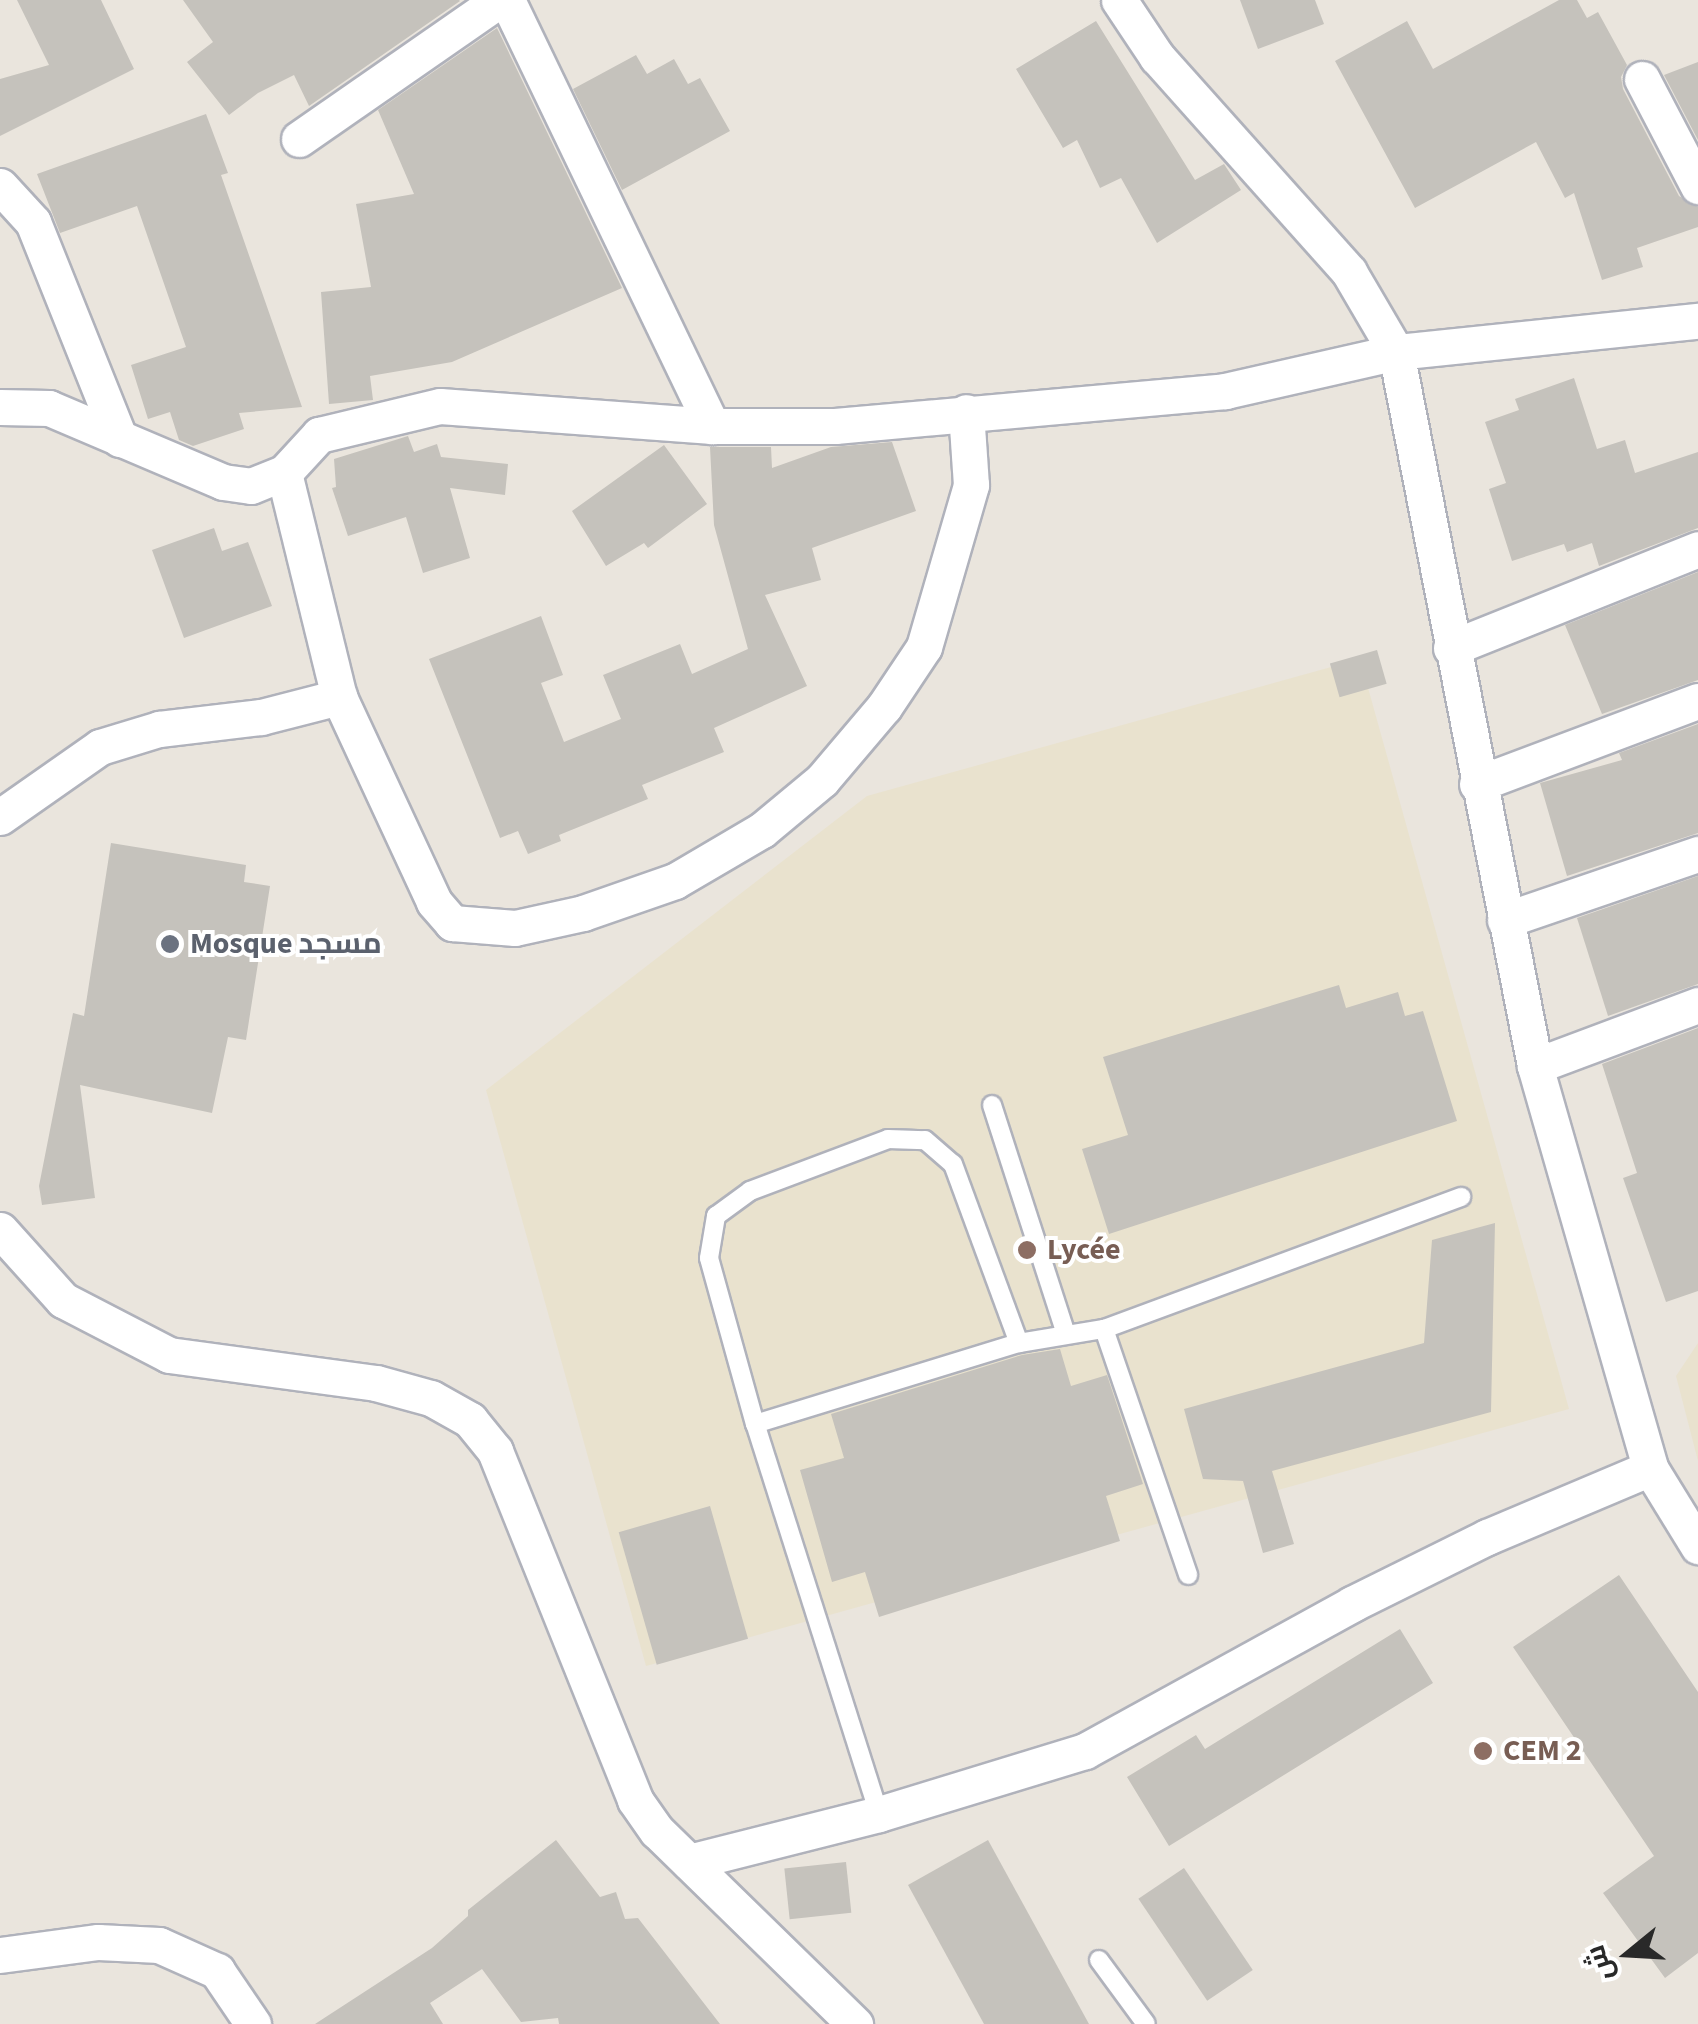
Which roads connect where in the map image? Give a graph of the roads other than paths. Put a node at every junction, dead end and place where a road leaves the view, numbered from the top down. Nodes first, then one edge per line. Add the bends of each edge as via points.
1 (499, 0) edge
2 (507, 0) edge
3 (1119, 0) edge
4 (1642, 80) dead end
5 (299, 139) dead end
6 (0, 186) edge
7 (1698, 186) edge
8 (1698, 321) edge
9 (1396, 352) junction
10 (0, 407) edge
11 (966, 412) junction
12 (712, 426) junction
13 (120, 439) junction
14 (284, 473) junction
15 (1698, 549) edge
16 (1451, 648) junction
17 (339, 697) junction
18 (1698, 701) edge
19 (1477, 784) junction
20 (0, 816) edge
21 (1698, 854) edge
22 (1505, 920) junction
23 (1698, 1005) edge
24 (1534, 1066) junction
25 (992, 1105) dead end
26 (1460, 1198) dead end
27 (0, 1230) edge
28 (1104, 1329) junction
29 (1066, 1334) junction
30 (1019, 1343) junction
31 (755, 1424) junction
32 (1650, 1468) junction
33 (1698, 1546) edge
34 (1188, 1575) dead end
35 (879, 1814) junction
36 (688, 1862) junction
37 (0, 1955) edge
38 (1099, 1960) dead end
39 (254, 2024) edge
40 (856, 2024) edge
41 (1146, 2024) edge

1 - 5 street
2 - 12 street
3 - 9 street via 1157,57 1349,272
4 - 7 street
6 - 13 street via 33,222
8 - 9 street
9 - 11 street via 1225,390
9 - 16 street
10 - 13 street via 49,408
11 - 12 street via 835,426
11 - 17 street via 971,485 924,648 822,780 762,830 675,881 584,913 515,928 452,923 434,902
12 - 14 street via 440,406 319,435
13 - 14 street via 223,482 252,486
14 - 17 street
15 - 16 street
16 - 19 street
17 - 20 street via 262,717 158,729 100,746
18 - 19 street
19 - 22 street
21 - 22 street
22 - 24 street
23 - 24 street
24 - 32 street
25 - 29 lane
26 - 28 lane
27 - 36 street via 62,1300 170,1355 376,1382 431,1398 470,1420 495,1451 635,1800
28 - 29 lane
28 - 34 lane
29 - 30 lane
30 - 31 lane
30 - 31 lane via 953,1164 924,1140 888,1139 750,1190 716,1216 709,1258
31 - 35 lane
32 - 33 street
32 - 35 street via 1369,1596 1085,1751
35 - 36 street
36 - 40 street
37 - 39 street via 98,1942 159,1945 218,1971
38 - 41 lane

